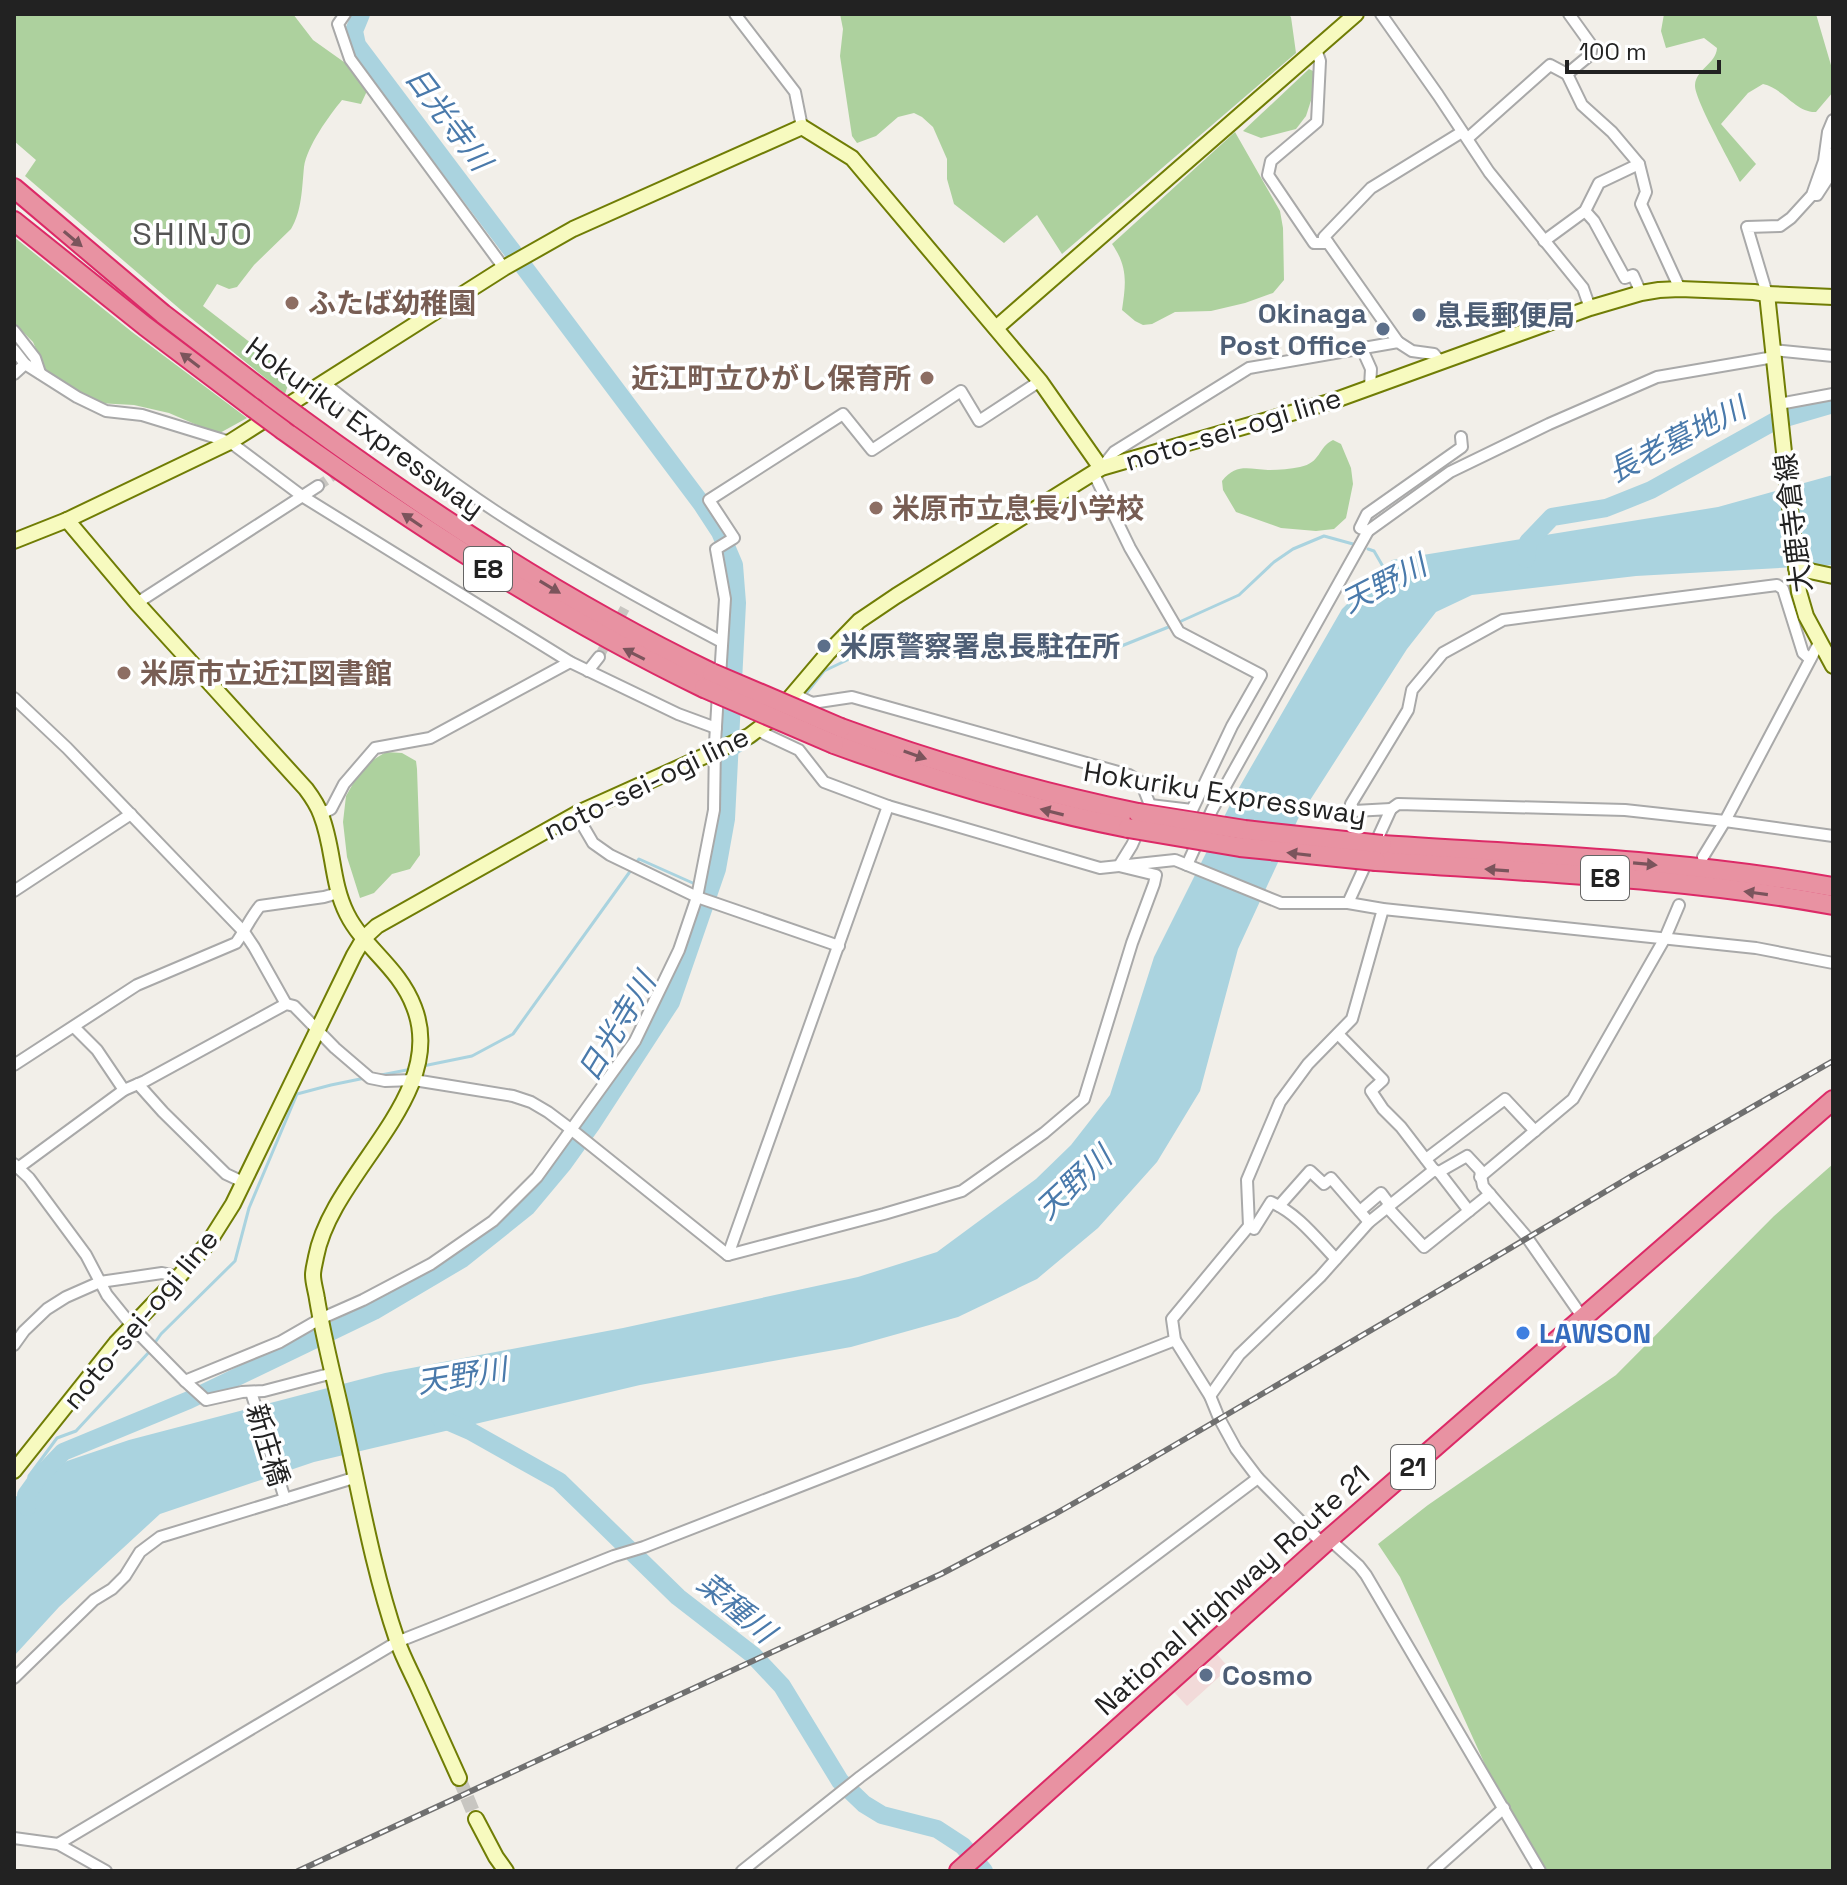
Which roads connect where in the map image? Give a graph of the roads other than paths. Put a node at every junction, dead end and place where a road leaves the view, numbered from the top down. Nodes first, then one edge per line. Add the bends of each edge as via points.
1 (345, 14) edge
2 (735, 14) edge
3 (1356, 14) edge
4 (1381, 14) edge
5 (1569, 14) edge
6 (1316, 49) junction
7 (1567, 74) junction
8 (1833, 120) edge
9 (802, 127) junction
10 (1465, 135) junction
11 (1833, 154) edge
12 (1639, 164) junction
13 (1829, 181) edge
14 (14, 188) edge
15 (1812, 195) junction
16 (1585, 211) junction
17 (14, 221) edge
18 (1544, 241) junction
19 (1328, 243) junction
20 (504, 268) junction
21 (1680, 289) junction
22 (1641, 293) junction
23 (1767, 294) junction
24 (1833, 297) edge
25 (1590, 308) junction
26 (996, 328) junction
27 (14, 331) edge
28 (1398, 342) junction
29 (1362, 349) junction
30 (14, 350) edge
31 (1774, 354) junction
32 (1833, 356) edge
33 (1440, 361) junction
34 (25, 364) junction
35 (40, 373) junction
36 (14, 374) edge
37 (1040, 381) junction
38 (324, 383) junction
39 (1370, 387) junction
40 (1833, 394) edge
41 (1779, 404) junction
42 (390, 436) junction
43 (1461, 437) dead end
44 (230, 442) junction
45 (377, 445) dead end
46 (1097, 470) junction
47 (318, 486) tunnel mouth
48 (302, 496) junction
49 (67, 520) junction
50 (1368, 531) junction
51 (14, 541) edge
52 (1795, 565) junction
53 (1833, 576) edge
54 (632, 595) junction
55 (137, 603) junction
56 (625, 608) tunnel mouth
57 (722, 642) junction
58 (1819, 643) junction
59 (599, 657) tunnel mouth
60 (1810, 659) junction
61 (570, 662) junction
62 (1833, 666) edge
63 (588, 671) junction
64 (708, 681) junction
65 (794, 694) junction
66 (14, 698) edge
67 (716, 728) junction
68 (759, 730) junction
69 (718, 750) junction
70 (888, 806) junction
71 (1391, 809) junction
72 (131, 814) junction
73 (321, 814) junction
74 (576, 814) junction
75 (1139, 816) junction
76 (1725, 821) junction
77 (1833, 836) edge
78 (1379, 853) junction
79 (1703, 857) dead end
80 (1187, 865) junction
81 (1119, 866) junction
82 (1833, 887) edge
83 (14, 891) edge
84 (338, 893) junction
85 (697, 897) junction
86 (1348, 903) junction
87 (1679, 905) dead end
88 (1828, 905) edge
89 (1383, 909) junction
90 (244, 932) junction
91 (364, 938) junction
92 (1665, 938) junction
93 (839, 946) junction
94 (1833, 963) edge
95 (286, 1004) junction
96 (74, 1027) junction
97 (317, 1031) junction
98 (1338, 1034) junction
99 (14, 1065) edge
100 (414, 1080) junction
101 (138, 1084) junction
102 (124, 1090) junction
103 (1833, 1100) edge
104 (574, 1131) junction
105 (1535, 1131) junction
106 (1426, 1159) junction
107 (16, 1166) edge
108 (1437, 1171) junction
109 (1480, 1177) junction
110 (243, 1182) junction
111 (1490, 1194) junction
112 (1279, 1206) junction
113 (1388, 1206) junction
114 (1360, 1211) junction
115 (1469, 1211) junction
116 (1369, 1222) junction
117 (1249, 1226) junction
118 (728, 1255) junction
119 (1336, 1259) junction
120 (176, 1280) junction
121 (100, 1282) junction
122 (1583, 1318) junction
123 (128, 1321) dead end
124 (321, 1323) junction
125 (139, 1334) dead end
126 (1175, 1340) junction
127 (14, 1345) edge
128 (333, 1374) junction
129 (188, 1383) junction
130 (251, 1392) junction
131 (1210, 1396) junction
132 (14, 1471) edge
133 (356, 1473) junction
134 (1258, 1478) junction
135 (285, 1499) junction
136 (1327, 1542) junction
137 (397, 1642) junction
138 (14, 1678) edge
139 (459, 1778) tunnel mouth
140 (1504, 1808) junction
141 (476, 1819) tunnel mouth
142 (14, 1838) edge
143 (58, 1844) junction
144 (106, 1871) edge
145 (506, 1871) edge
146 (742, 1871) edge
147 (959, 1871) edge
148 (1433, 1871) edge
149 (1540, 1871) edge

1 - 20 street via 338,24 350,59
2 - 9 street via 795,92
3 - 6 street
4 - 10 street
5 - 7 street via 1592,46 1590,55
6 - 19 street via 1317,122 1271,161 1268,175 1314,243
6 - 26 street
7 - 10 street via 1550,65
7 - 12 street via 1582,105
8 - 15 street
9 - 20 street via 573,229
9 - 26 street via 852,158
10 - 18 street
10 - 19 street via 1371,188 1324,237
11 - 13 street
12 - 16 street via 1599,183
12 - 21 street via 1646,192 1641,204
13 - 15 street
14 -> 64 highway, Hokuriku Expressway / E8, bridge via 163,314 422,505
15 - 23 street via 1780,226 1747,227
16 - 18 street
16 - 22 street via 1625,278 1633,275
64 -> 17 highway, Hokuriku Expressway / E8, bridge via 613,643 412,519 252,407
18 - 25 street via 1583,288
19 - 28 street
20 - 38 street
21 - 22 street, noto-sei-ogi line
21 - 23 street, noto-sei-ogi line
22 - 25 street, noto-sei-ogi line
23 - 24 street
23 - 31 street, 大鹿寺倉線
25 - 33 street, noto-sei-ogi line
26 - 37 street
27 - 35 street
28 - 29 street
28 - 33 street
29 - 39 street via 1371,369
29 - 46 street via 1249,368 1114,452
30 - 34 street
31 - 32 street
31 - 41 street, 大鹿寺倉線
31 - 50 street via 1657,377 1549,424 1450,472
33 - 39 street, noto-sei-ogi line
34 - 35 street
34 - 36 street
35 - 44 street via 106,411 142,415
37 - 46 street
37 - 57 street via 979,421 961,391 872,450 843,414 709,500 734,538 716,549 725,599
38 - 42 street
38 - 44 street
39 - 46 street, noto-sei-ogi line
40 - 41 street
41 - 52 street, 大鹿寺倉線
42 - 45 street
42 - 54 street via 494,510
43 - 50 street via 1462,447 1367,514 1360,528
44 - 48 street
44 - 49 street
46 - 65 street, noto-sei-ogi line via 859,621
46 - 75 street via 1130,548 1179,632 1261,675 1192,810
47 - 48 street
48 - 55 street
48 - 61 street
49 - 51 street
49 - 55 street
50 - 80 street via 1212,810
52 - 53 street
52 - 58 street, 大鹿寺倉線 via 1806,616
54 - 56 street
54 - 57 street
55 - 73 street via 306,789
57 - 67 street
58 - 60 street
58 - 62 street, 大鹿寺倉線
59 - 63 street
60 - 71 street via 1777,585 1503,620 1443,653 1412,690 1408,710 1351,804 1354,811
60 - 76 street
61 - 63 street
61 - 73 street via 430,738 375,748 344,784 331,809
63 - 67 street
64 - 75 highway, Hokuriku Expressway / E8, bridge via 925,776 1070,816
65 - 68 street, noto-sei-ogi line
65 - 75 street via 812,703 852,697 1129,775 1141,782
66 - 72 street
67 - 69 street
68 - 69 street, noto-sei-ogi line
68 - 70 street via 799,750 824,782
69 - 74 street, noto-sei-ogi line
69 - 85 street via 714,810
70 - 81 street via 1100,868
70 - 93 street
71 - 76 street via 1398,804 1625,810
71 - 86 street
72 - 83 street
72 - 90 street
73 - 84 street
74 - 85 street via 593,843 610,855
74 - 91 street, noto-sei-ogi line
75 - 78 highway, Hokuriku Expressway / E8, bridge via 1240,847
75 - 81 street via 1132,845
76 - 77 street
76 - 79 street
78 -> 82 highway, Hokuriku Expressway / E8 via 1694,868
88 -> 78 highway, Hokuriku Expressway / E8 via 1687,884
80 - 81 street via 1175,860
80 - 86 street via 1281,903
81 - 118 street via 1156,875 1084,1099 962,1191
84 - 90 street via 260,906
84 - 91 street
85 - 93 street
85 - 104 street via 679,950 635,1041
86 - 89 street
87 - 92 street
89 - 92 street
89 - 98 street via 1352,1019
90 - 95 street
90 - 96 street via 236,943 137,985
91 - 97 street, noto-sei-ogi line
91 - 100 street via 393,969 415,1007 420,1055
92 - 94 street
92 - 105 street via 1573,1099
93 - 118 street
95 - 97 street
95 - 101 street
96 - 99 street
96 - 102 street
97 - 100 street via 370,1078
97 - 110 street, noto-sei-ogi line
98 - 106 street via 1383,1080 1371,1091
98 - 117 street via 1280,1102 1247,1180
100 - 104 street via 513,1096
100 - 124 street via 344,1191 319,1244 313,1274
101 - 102 street
101 - 110 street via 226,1174
102 - 107 street
103 - 122 highway, National Highway Route 21 / 21
104 - 118 street
104 - 124 street via 493,1221 431,1264
105 - 106 street via 1505,1099
105 - 109 street
106 - 108 street
107 - 121 street via 86,1255
108 - 109 street via 1467,1156
108 - 113 street
108 - 115 street
109 - 111 street
110 - 120 street, noto-sei-ogi line via 209,1242
111 - 115 street
111 - 122 street
112 - 114 street via 1310,1171 1324,1184 1331,1178
112 - 117 street via 1271,1202 1254,1229
112 - 119 street
113 - 114 street via 1381,1193
113 - 115 street via 1424,1247
113 - 116 street
114 - 116 street
116 - 119 street
117 - 126 street via 1172,1319
119 - 131 street via 1239,1355
120 - 121 street via 162,1273
120 - 132 street, noto-sei-ogi line via 116,1343
121 - 123 street
121 - 127 street via 47,1309
122 - 136 highway, National Highway Route 21 / 21
124 - 128 street
124 - 129 street
125 - 129 street
126 - 131 street
126 - 137 street
128 - 130 street
128 - 133 street
129 - 130 street via 206,1400
130 - 135 street, 新庄橋
131 - 134 street via 1236,1449
133 - 135 street
133 - 137 street
134 - 136 street
134 - 146 street
135 - 138 street via 160,1537 140,1552 112,1589
136 - 140 street via 1366,1575
136 - 147 highway, National Highway Route 21 / 21
137 - 139 street
137 - 143 street
140 - 148 street
140 - 149 street
141 - 145 street
142 - 143 street
143 - 144 street

